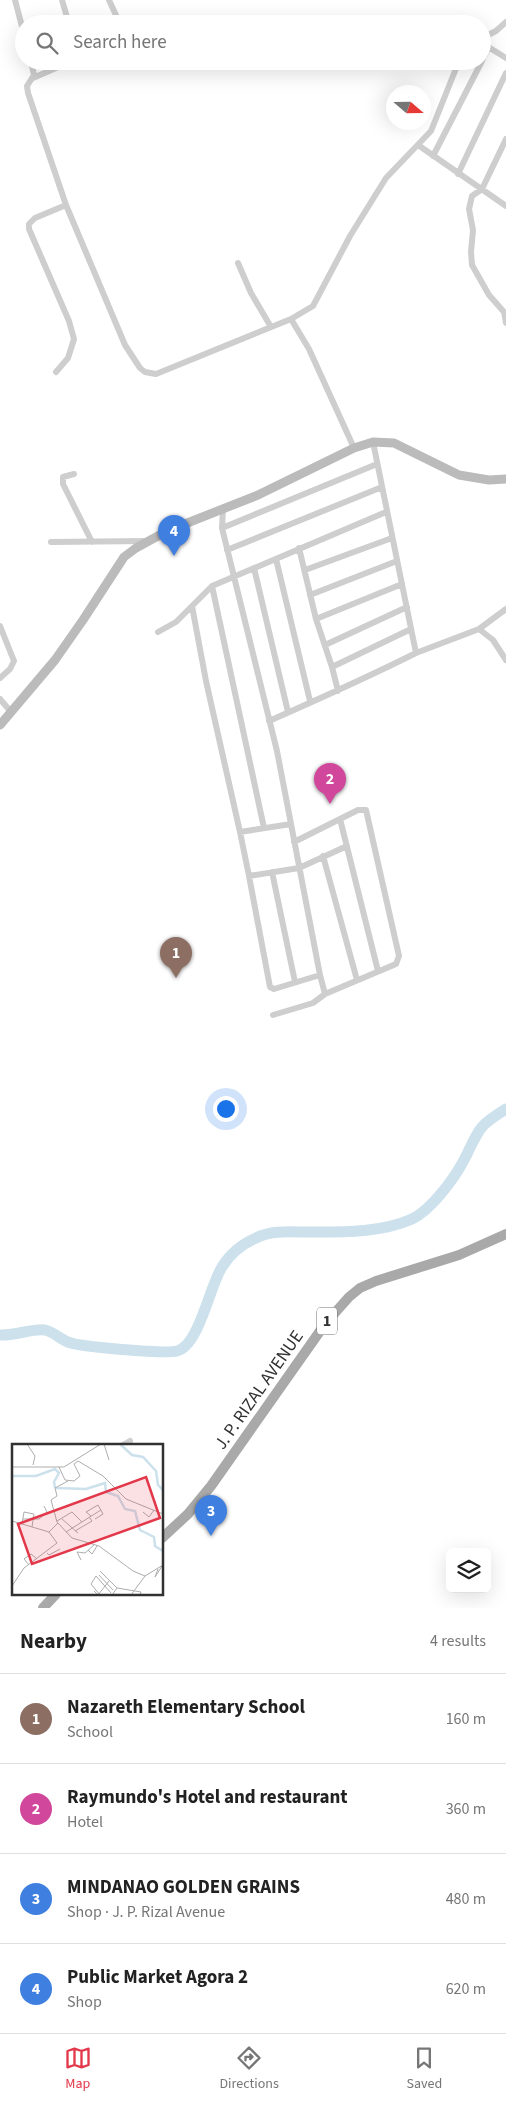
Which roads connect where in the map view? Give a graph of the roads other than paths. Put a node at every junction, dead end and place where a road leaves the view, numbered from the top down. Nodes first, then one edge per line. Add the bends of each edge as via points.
1 (15, 0) edge
2 (62, 0) edge
3 (109, 0) edge
4 (19, 15) edge
5 (66, 15) edge
6 (116, 15) edge
7 (506, 22) edge
8 (491, 34) edge
9 (491, 48) edge
10 (506, 58) edge
11 (32, 70) edge
12 (51, 70) edge
13 (455, 70) edge
14 (477, 70) edge
15 (506, 72) edge
16 (33, 78) junction
17 (506, 139) edge
18 (418, 144) junction
19 (434, 156) junction
20 (458, 174) junction
21 (482, 189) junction
22 (505, 203) edge
23 (66, 205) junction
24 (238, 263) dead end
25 (291, 319) junction
26 (506, 323) edge
27 (271, 327) junction
28 (56, 372) dead end
29 (374, 442) junction
30 (354, 448) junction
31 (377, 464) junction
32 (74, 474) dead end
33 (506, 479) edge
34 (382, 487) junction
35 (223, 509) junction
36 (386, 512) junction
37 (222, 528) junction
38 (392, 538) junction
39 (148, 541) junction
40 (51, 542) dead end
41 (92, 542) junction
42 (299, 548) junction
43 (227, 550) junction
44 (276, 558) junction
45 (397, 561) junction
46 (254, 568) junction
47 (305, 570) junction
48 (236, 576) junction
49 (402, 584) junction
50 (212, 586) junction
51 (310, 595) junction
52 (192, 606) junction
53 (406, 607) junction
54 (506, 609) edge
55 (316, 619) junction
56 (0, 626) edge
57 (479, 629) junction
58 (412, 630) junction
59 (158, 632) dead end
60 (325, 645) junction
61 (416, 653) junction
62 (506, 660) edge
63 (332, 666) junction
64 (0, 678) edge
65 (338, 691) junction
66 (0, 699) edge
67 (310, 701) junction
68 (12, 712) junction
69 (288, 712) junction
70 (269, 721) junction
71 (0, 725) edge
72 (340, 818) junction
73 (291, 824) junction
74 (264, 828) junction
75 (240, 832) junction
76 (294, 842) junction
77 (347, 846) junction
78 (323, 856) junction
79 (299, 868) junction
80 (272, 872) junction
81 (249, 876) junction
82 (378, 972) junction
83 (320, 975) junction
84 (357, 980) junction
85 (295, 982) junction
86 (325, 994) junction
87 (273, 1015) dead end
88 (506, 1234) edge
89 (130, 1441) dead end
90 (125, 1444) edge
91 (164, 1536) edge
92 (54, 1596) edge
93 (43, 1608) edge

1 - 4 street
2 - 5 street
3 - 6 street
7 - 8 street
9 - 10 street
11 - 16 street
12 - 16 street
13 - 18 street via 431,131
14 - 19 street
15 - 20 street
16 - 23 street via 27,86 28,93
17 - 21 street
18 - 19 street
18 - 25 street via 386,178 350,236 313,306
19 - 20 street
20 - 21 street
21 - 22 street
21 - 26 street via 475,192 469,209 473,230 472,265 489,295 504,312
23 - 27 street via 125,345 135,362 146,372 156,374
23 - 28 street via 35,218 29,224 74,339 68,358
24 - 27 street
25 - 27 street
25 - 30 street via 309,349
29 - 30 main road
29 - 31 street
29 - 33 main road via 394,443 459,475
30 - 35 main road
31 - 34 street
31 - 37 street
32 - 41 street via 63,477 63,484
34 - 36 street
34 - 43 street
35 - 37 street
35 - 39 main road
36 - 38 street
36 - 42 street
37 - 43 street
38 - 45 street
38 - 47 street
39 - 41 street
39 - 68 main road via 124,557 55,660
40 - 41 street
42 - 44 street
42 - 47 street
43 - 48 street
44 - 46 street
44 - 67 street
45 - 49 street
45 - 51 street
46 - 48 street
46 - 69 street
47 - 51 street
48 - 50 street
48 - 70 street
49 - 53 street
49 - 55 street
50 - 52 street
50 - 74 street
51 - 55 street
52 - 59 street via 176,622
52 - 75 street
53 - 58 street
53 - 60 street
54 - 57 street
55 - 60 street
56 - 64 street via 14,661
57 - 61 street
57 - 62 street via 493,640
58 - 61 street
58 - 63 street
60 - 63 street
61 - 65 street
63 - 65 street
65 - 67 street
66 - 68 street
67 - 69 street
68 - 71 main road
69 - 70 street
70 - 73 street
72 - 76 street
72 - 77 street
72 - 82 street via 361,809 368,813 399,956 396,964
73 - 74 street
73 - 76 street
74 - 75 street
75 - 81 street
76 - 79 street
77 - 78 street
77 - 82 street
78 - 79 street
78 - 84 street
79 - 80 street
79 - 83 street
80 - 81 street
80 - 85 street
81 - 85 street via 270,987 274,989
82 - 84 street
83 - 85 street
83 - 86 street
84 - 86 street
86 - 87 street via 313,1003
88 - 91 main road, J. P. RIZAL AVENUE / 1 via 451,1258 376,1281 348,1297 325,1324 211,1486
89 - 90 street
92 - 93 main road

